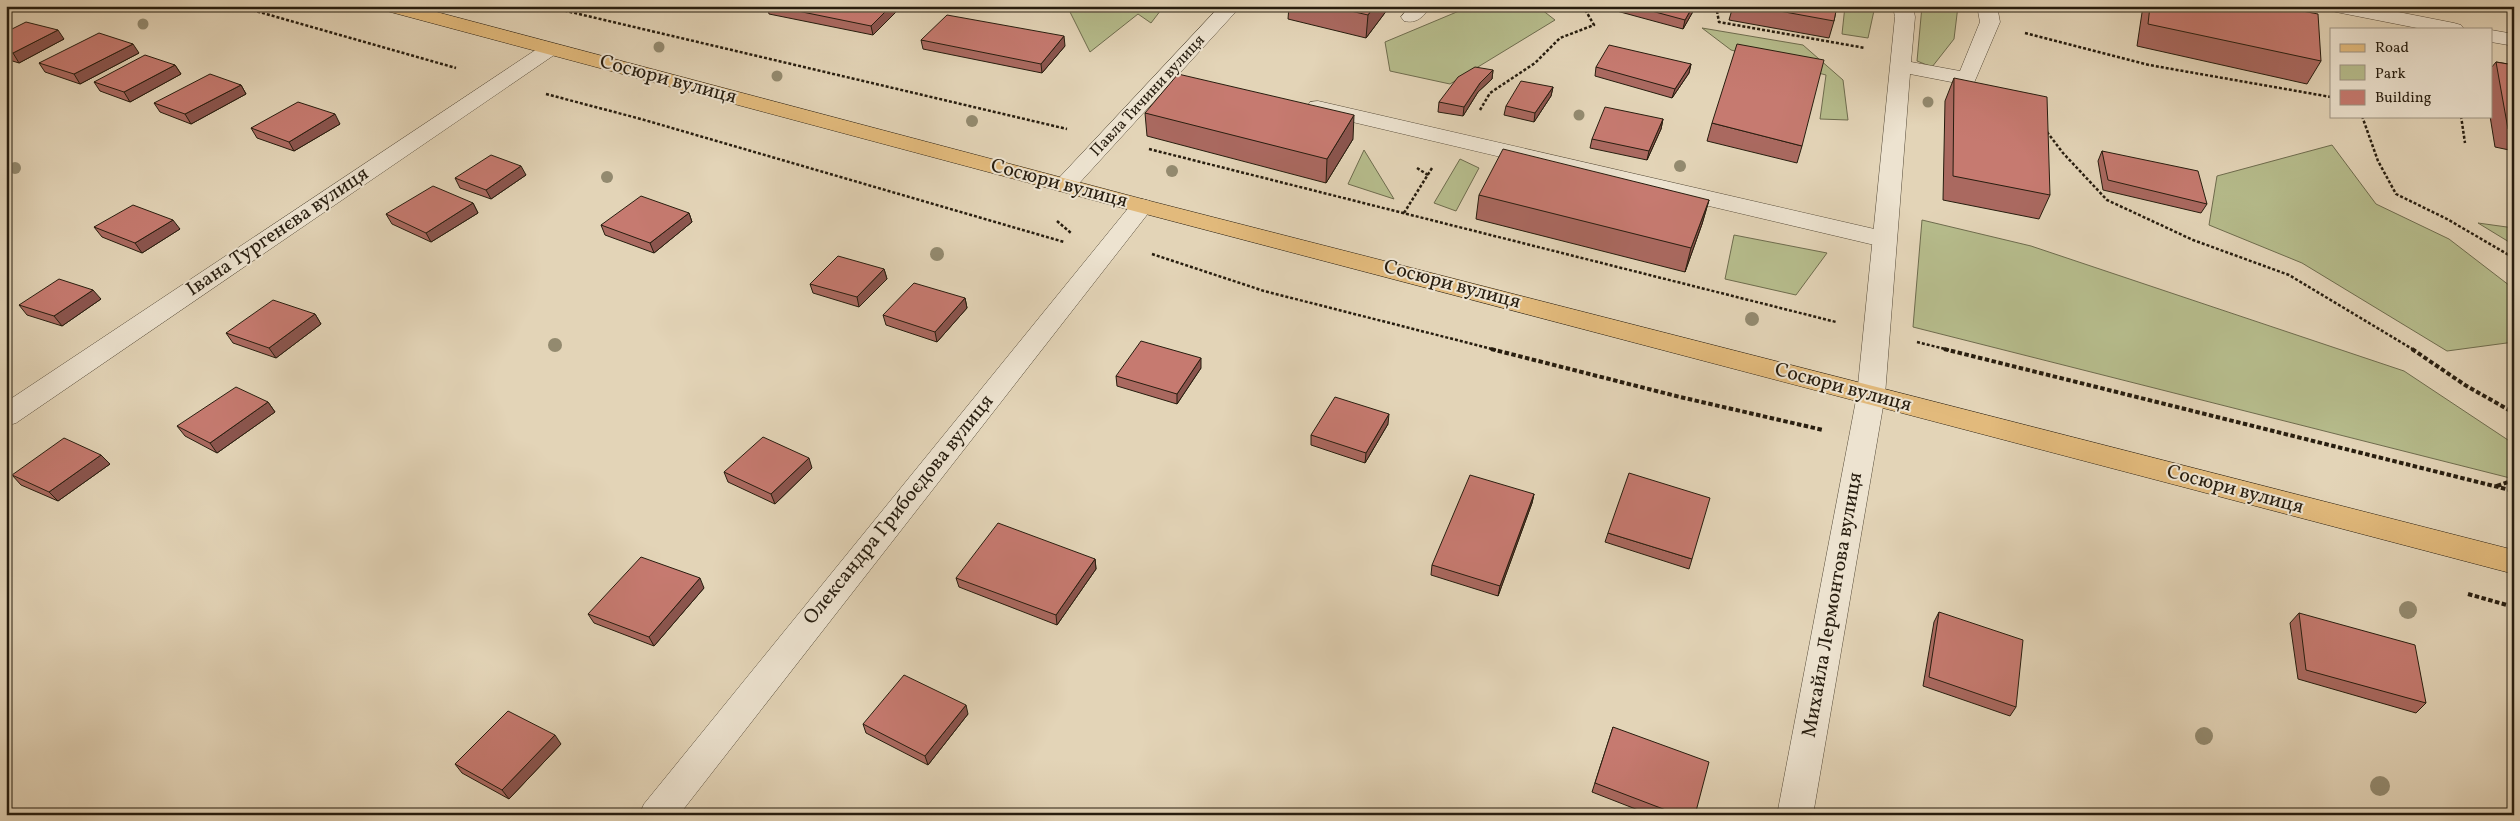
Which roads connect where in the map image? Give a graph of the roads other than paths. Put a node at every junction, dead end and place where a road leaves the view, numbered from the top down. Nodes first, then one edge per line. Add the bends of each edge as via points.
1 (390, 6) edge
2 (1231, 6) edge
3 (1902, 6) edge
4 (2336, 6) edge
5 (1989, 14) edge
6 (2449, 28) edge
7 (2492, 36) edge
8 (2514, 40) edge
9 (550, 49) junction
10 (1900, 61) junction
11 (1302, 103) edge
12 (1065, 185) junction
13 (1142, 206) junction
14 (1883, 239) junction
15 (1870, 395) junction
16 (6, 416) edge
17 (2514, 562) edge
18 (657, 815) edge
19 (1795, 815) edge

1 - 9 main road, Сосюри вулиця
2 - 12 street, Павла Тичини вулиця via 1179,75 1108,139
3 - 10 street, Михайла Лермонтова вулиця via 1905,16
4 - 6 street
5 - 10 street via 1967,79
7 - 8 street
9 - 12 main road, Сосюри вулиця
9 - 16 street, Івана Тургенєва вулиця
10 - 14 street, Михайла Лермонтова вулиця
11 - 14 street
12 - 13 main road, Сосюри вулиця
13 - 15 main road, Сосюри вулиця
13 - 18 street, Олександра Грибоєдова вулиця
14 - 15 street, Михайла Лермонтова вулиця
15 - 17 main road, Сосюри вулиця
15 - 19 street, Михайла Лермонтова вулиця

